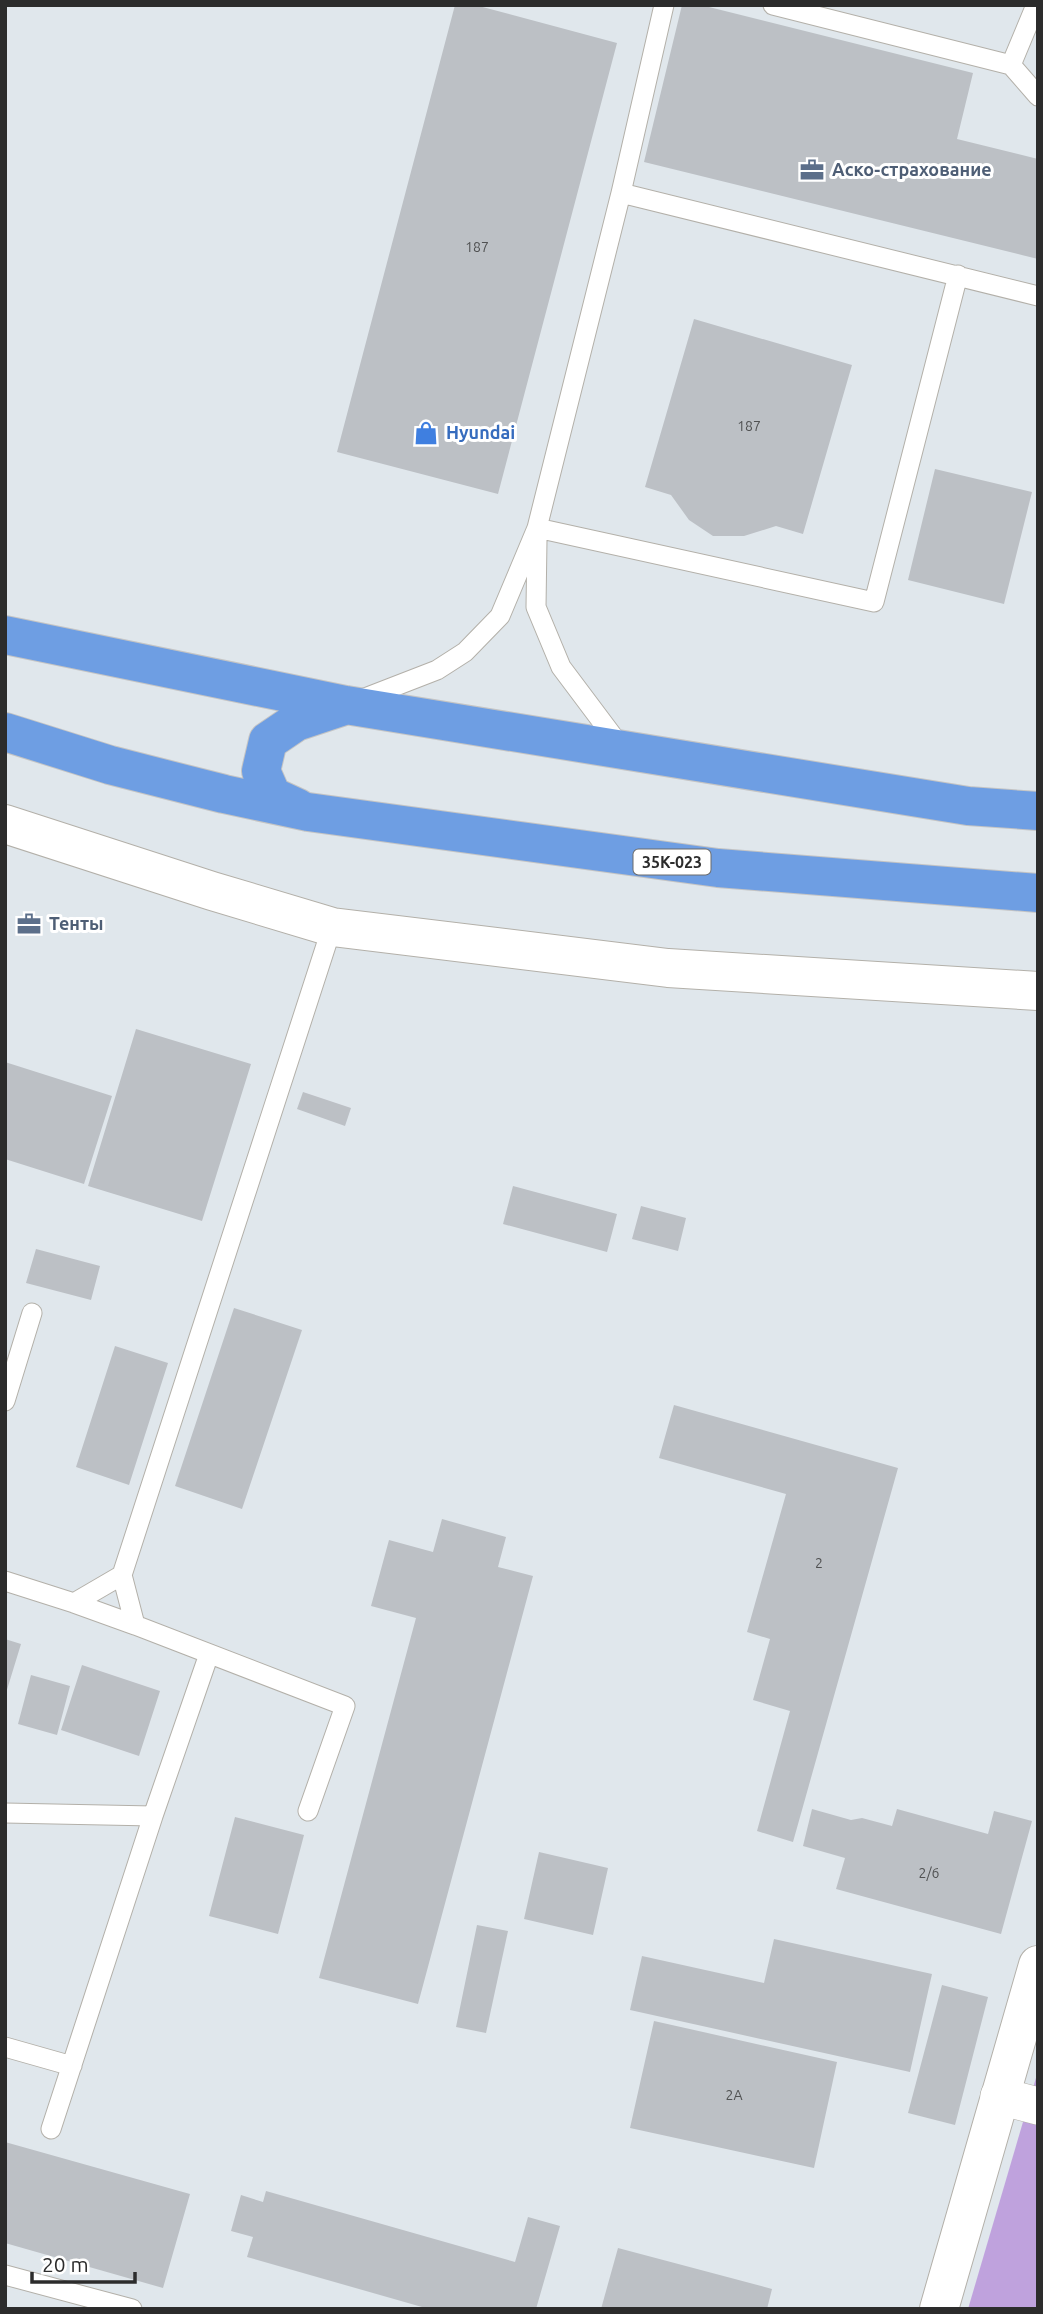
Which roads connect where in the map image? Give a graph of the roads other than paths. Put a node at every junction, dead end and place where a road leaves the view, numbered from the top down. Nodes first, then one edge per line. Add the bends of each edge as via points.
1 (664, 5) edge
2 (773, 5) edge
3 (1036, 5) edge
4 (1011, 65) junction
5 (1038, 96) edge
6 (621, 193) junction
7 (958, 275) junction
8 (1038, 296) edge
9 (537, 528) junction
10 (5, 635) edge
11 (346, 705) junction
12 (5, 732) edge
13 (622, 748) junction
14 (1038, 811) edge
15 (308, 812) junction
16 (5, 824) edge
17 (1038, 894) edge
18 (332, 927) junction
19 (1038, 991) edge
20 (32, 1312) dead end
21 (5, 1402) edge
22 (122, 1575) junction
23 (5, 1581) edge
24 (74, 1603) junction
25 (135, 1625) junction
26 (209, 1654) junction
27 (308, 1811) dead end
28 (5, 1814) edge
29 (153, 1816) junction
30 (1038, 1965) edge
31 (5, 2048) edge
32 (72, 2066) junction
33 (999, 2096) junction
34 (1038, 2105) edge
35 (51, 2129) dead end
36 (5, 2275) edge
37 (132, 2309) edge
38 (939, 2309) edge

1 - 6 lane
2 - 4 lane
3 - 4 lane
4 - 5 lane
6 - 7 lane
6 - 9 lane
7 - 8 lane
7 - 9 lane via 874,602
9 - 11 lane via 500,616 465,652 437,670
9 - 13 lane via 536,607 561,667
10 - 11 main road
11 - 13 main road
11 - 15 main road via 296,722 268,741 261,771 272,796
12 - 15 main road, 35К-023 via 110,765
13 - 14 main road via 968,806
15 - 17 main road, 35К-023 via 719,868
16 - 18 street
18 - 19 street via 668,968
18 - 22 lane
20 - 21 lane
22 - 24 lane
22 - 25 lane
23 - 24 lane
24 - 25 lane
25 - 26 lane
26 - 27 lane via 345,1706
26 - 29 lane
28 - 29 lane
29 - 32 lane
30 - 33 street
31 - 32 lane
32 - 35 lane
33 - 34 street
33 - 38 street
36 - 37 lane

